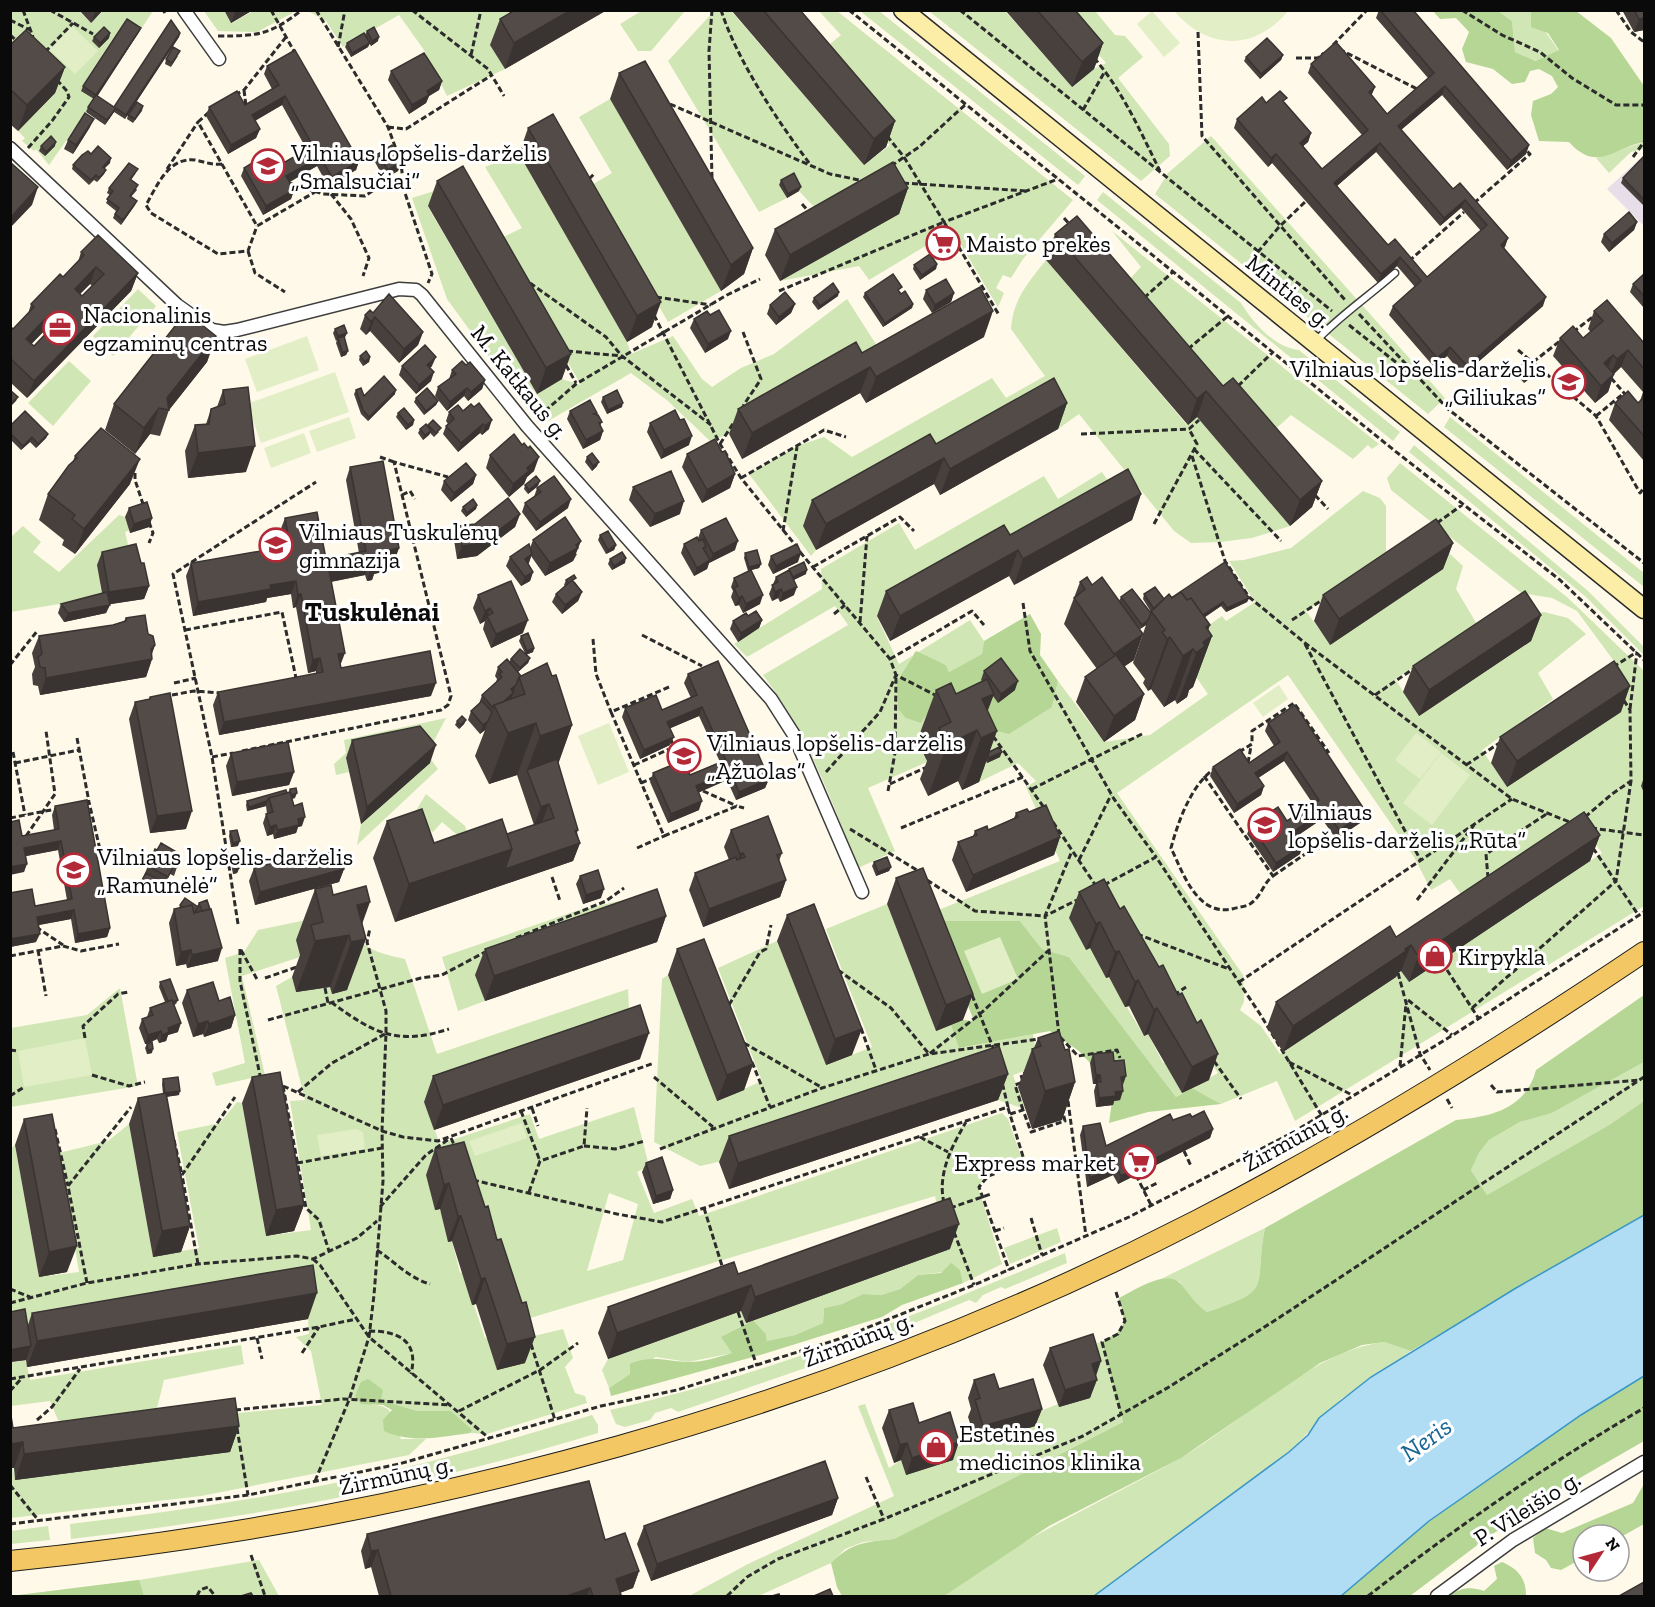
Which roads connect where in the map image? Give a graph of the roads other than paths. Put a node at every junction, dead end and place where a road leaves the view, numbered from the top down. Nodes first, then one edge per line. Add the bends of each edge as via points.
1 (184, 10) edge
2 (903, 10) edge
3 (219, 59) dead end
4 (10, 148) edge
5 (1395, 273) dead end
6 (1315, 343) junction
7 (1644, 609) edge
8 (862, 892) dead end
9 (1644, 952) edge
10 (1644, 1462) edge
11 (10, 1561) edge
12 (1437, 1596) edge

1 - 3 street
2 - 6 main road, Minties g.
4 - 8 street, M. Katkaus g. via 177,305 212,330 224,333 387,291 416,290 527,426 771,699 794,735
5 - 6 lane via 1339,317
6 - 7 main road, Minties g.
9 - 11 main road, Žirmūnų g. via 1456,1073 1306,1162 1196,1221 1013,1305 792,1392 613,1448 446,1491 255,1530
10 - 12 street, P. Vileišio g. via 1513,1540

